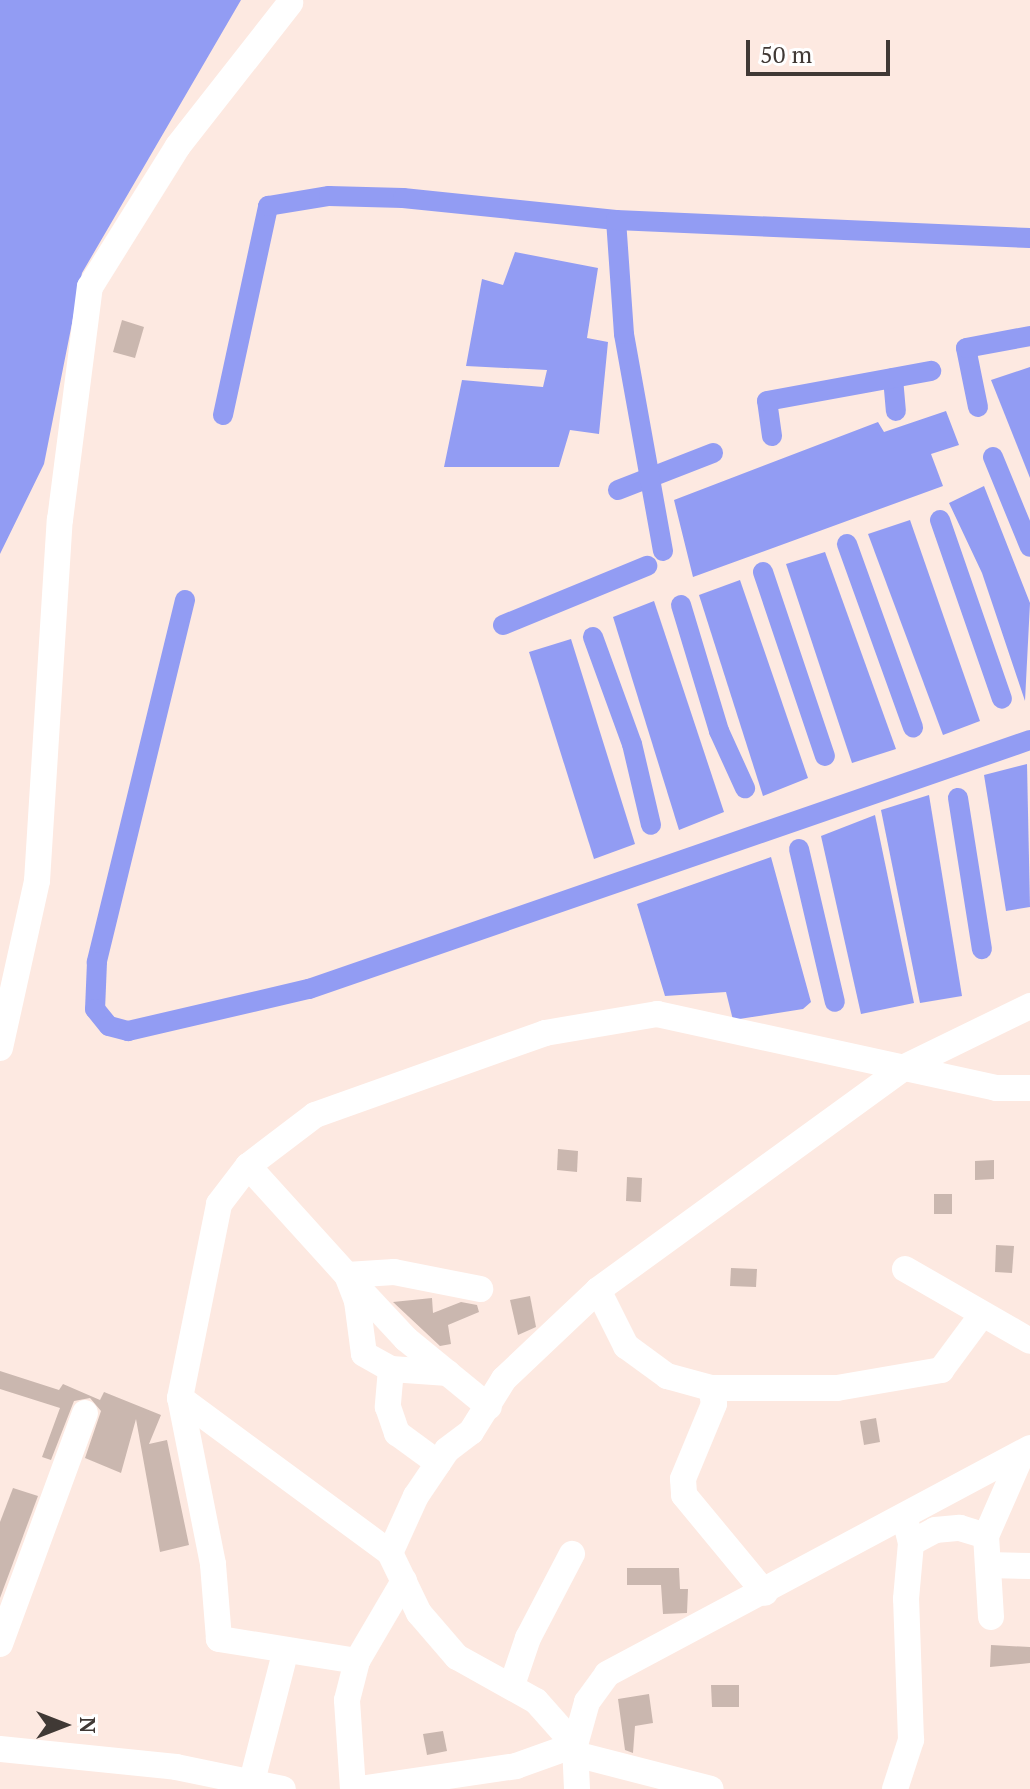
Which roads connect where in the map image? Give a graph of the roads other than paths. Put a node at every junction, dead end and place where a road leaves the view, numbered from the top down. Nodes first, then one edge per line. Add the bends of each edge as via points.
1 (292, 11) edge
2 (1030, 1006) edge
3 (0, 1048) edge
4 (905, 1067) junction
5 (1030, 1088) edge
6 (248, 1166) junction
7 (905, 1269) dead end
8 (347, 1275) junction
9 (480, 1289) dead end
10 (598, 1290) junction
11 (981, 1316) junction
12 (1030, 1341) edge
13 (391, 1369) junction
14 (448, 1373) junction
15 (711, 1388) junction
16 (180, 1398) junction
17 (489, 1407) junction
18 (85, 1413) dead end
19 (1026, 1451) edge
20 (438, 1463) junction
21 (908, 1531) junction
22 (986, 1536) junction
23 (390, 1553) junction
24 (572, 1554) dead end
25 (988, 1565) junction
26 (1030, 1566) edge
27 (404, 1581) junction
28 (765, 1593) junction
29 (991, 1617) dead end
30 (2, 1628) edge
31 (286, 1650) junction
32 (357, 1661) junction
33 (512, 1685) junction
34 (0, 1749) edge
35 (575, 1750) junction
36 (252, 1781) junction
37 (283, 1789) edge
38 (356, 1789) edge
39 (577, 1789) edge
40 (711, 1789) edge
41 (895, 1789) edge

1 - 3 street via 178,146 90,287 60,520 37,881
2 - 4 street
4 - 5 street via 996,1088
4 - 6 street via 657,1014 545,1033 315,1115
4 - 10 street
6 - 8 street
6 - 16 street via 219,1204
7 - 11 street
8 - 9 street via 394,1272
8 - 13 street via 364,1354
8 - 14 street
10 - 15 street via 626,1346 667,1376
10 - 17 street via 504,1379
11 - 12 street
11 - 15 street via 941,1370 837,1388
13 - 14 street
13 - 20 street via 388,1407 397,1433
14 - 17 street
15 - 28 street via 714,1404 683,1479 684,1495
16 - 23 street
16 - 31 street via 213,1564 219,1639
17 - 20 street
18 - 30 street via 16,1611
19 - 21 street
19 - 22 street
20 - 23 street
21 - 22 street via 960,1528
21 - 28 street
21 - 41 street via 911,1740 908,1764
22 - 25 street
23 - 27 street
24 - 33 street via 528,1638
25 - 26 street
25 - 29 street
27 - 32 street
27 - 33 street via 419,1613 457,1657
28 - 35 street via 607,1674 587,1702
31 - 32 street
31 - 36 street
32 - 38 street via 347,1700
33 - 35 street via 536,1701
34 - 36 street
35 - 38 street via 516,1766
35 - 39 street
35 - 40 street
36 - 37 street

